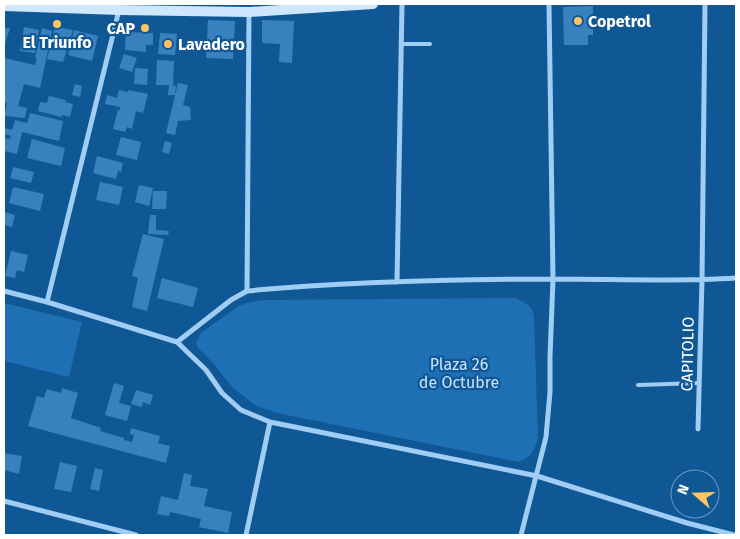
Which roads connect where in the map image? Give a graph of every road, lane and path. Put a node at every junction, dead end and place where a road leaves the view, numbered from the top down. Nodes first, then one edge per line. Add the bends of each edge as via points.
1 (373, 4) edge
2 (402, 4) edge
3 (549, 4) edge
4 (705, 4) edge
5 (4, 6) edge
6 (210, 8) edge
7 (119, 10) junction
8 (249, 12) junction
9 (401, 44) junction
10 (430, 44) dead end
11 (736, 278) edge
12 (553, 279) junction
13 (702, 280) junction
14 (397, 282) junction
15 (4, 291) edge
16 (247, 291) junction
17 (47, 302) junction
18 (177, 342) junction
19 (699, 383) junction
20 (638, 385) dead end
21 (270, 422) junction
22 (698, 429) dead end
23 (537, 476) junction
24 (4, 501) edge
25 (136, 535) edge
26 (246, 535) edge
27 (521, 535) edge
28 (734, 535) edge

1 - 8 main road
2 - 9 street
3 - 12 street
4 - 13 street, CAPITOLIO
5 - 7 main road
6 - 7 main road
6 - 8 main road
7 - 17 street
8 - 16 street
9 - 10 lane
9 - 14 street
11 - 13 street
12 - 13 street
12 - 14 street
12 - 23 street via 550,392 546,437
13 - 19 street, CAPITOLIO
14 - 16 street
15 - 17 street
16 - 18 street
17 - 18 street
18 - 21 street via 206,370 222,394 242,410
19 - 20 lane
19 - 22 street, CAPITOLIO
21 - 23 street
21 - 26 street
23 - 27 street
23 - 28 street
24 - 25 street

